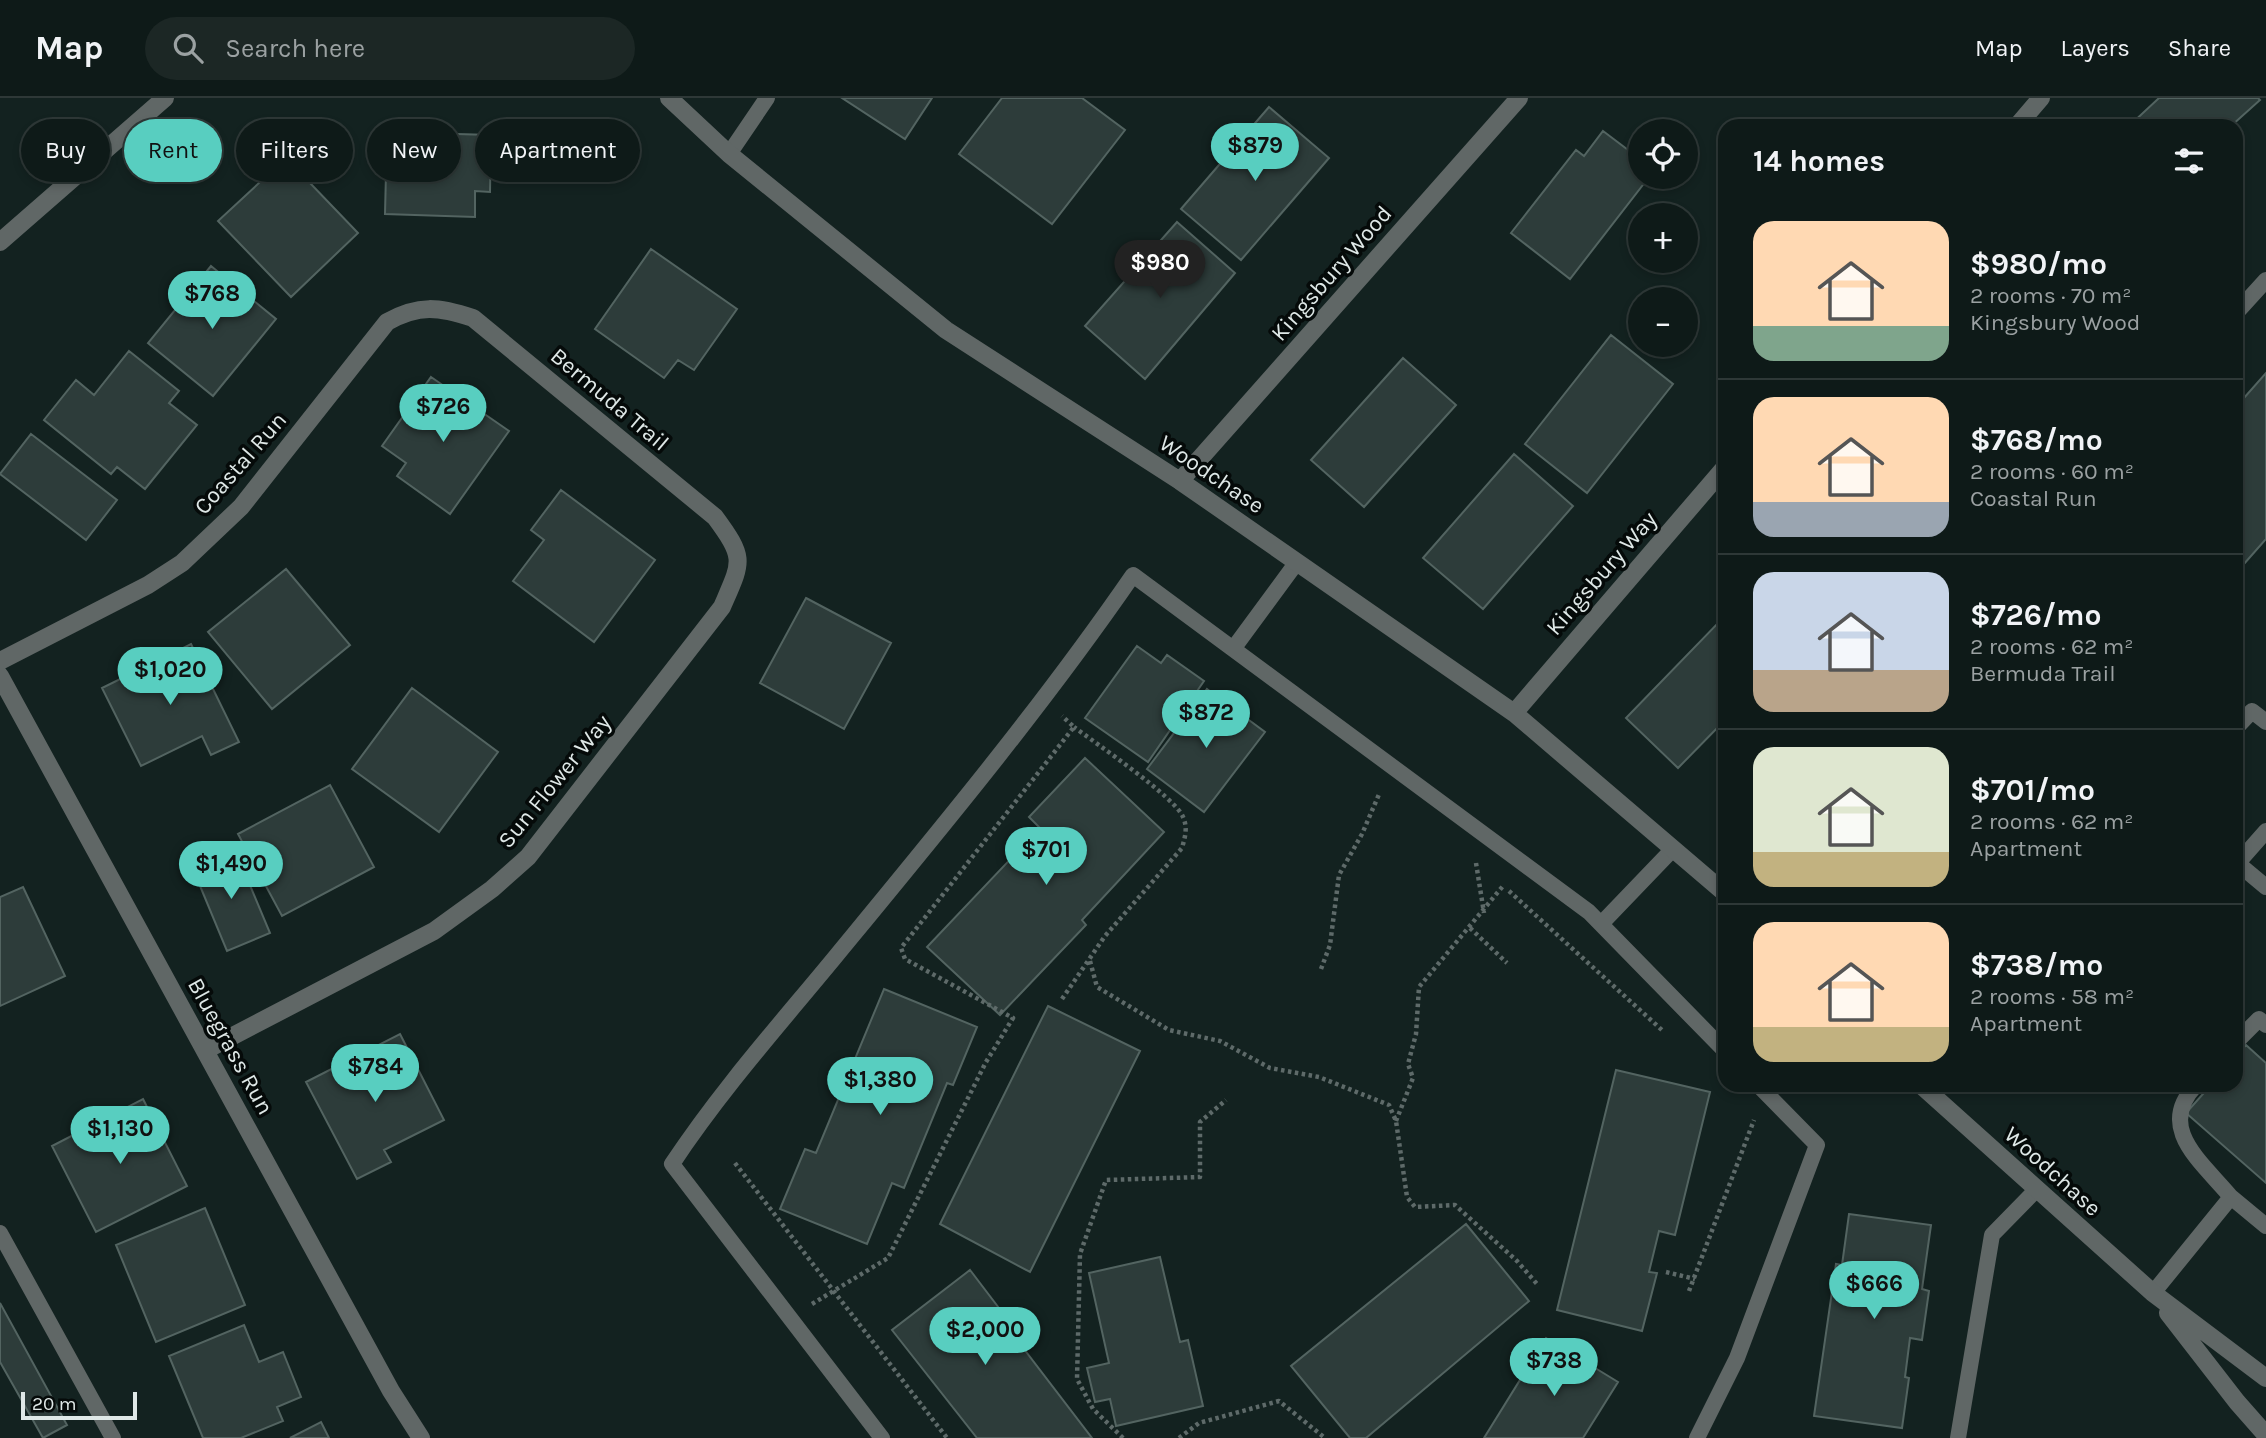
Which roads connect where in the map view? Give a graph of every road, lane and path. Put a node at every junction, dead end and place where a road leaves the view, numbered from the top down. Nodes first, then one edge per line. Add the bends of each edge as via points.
1 (165, 98) edge
2 (767, 98) edge
3 (1519, 98) edge
4 (2041, 98) edge
5 (676, 100) edge
6 (2023, 119) edge
7 (729, 154) junction
8 (0, 242) edge
9 (2266, 280) edge
10 (2243, 305) edge
11 (417, 308) joint
12 (1718, 475) edge
13 (1181, 481) junction
14 (1297, 562) junction
15 (739, 568) joint
16 (1233, 649) junction
17 (0, 661) edge
18 (0, 676) edge
19 (1069, 704) dead end
20 (1514, 713) junction
21 (2243, 721) edge
22 (2266, 722) edge
23 (1074, 727) junction
24 (1389, 785) dead end
25 (2266, 831) edge
26 (1673, 849) junction
27 (1466, 853) dead end
28 (2243, 857) edge
29 (1476, 862) junction
30 (2243, 869) edge
31 (1485, 870) dead end
32 (1494, 878) dead end
33 (1503, 886) junction
34 (1718, 887) edge
35 (2266, 887) edge
36 (1484, 913) junction
37 (1601, 924) junction
38 (1470, 928) junction
39 (1090, 961) junction
40 (1507, 963) dead end
41 (1321, 969) dead end
42 (1062, 999) dead end
43 (2266, 1025) edge
44 (2243, 1035) edge
45 (1671, 1039) dead end
46 (1718, 1044) edge
47 (206, 1050) junction
48 (1765, 1092) edge
49 (1929, 1092) edge
50 (2189, 1092) edge
51 (1226, 1100) dead end
52 (1753, 1111) dead end
53 (1396, 1121) junction
54 (735, 1163) dead end
55 (2037, 1189) junction
56 (2231, 1197) junction
57 (2266, 1226) edge
58 (0, 1233) edge
59 (1666, 1272) dead end
60 (1695, 1279) junction
61 (1537, 1284) dead end
62 (833, 1289) junction
63 (1689, 1291) dead end
64 (2153, 1293) junction
65 (791, 1319) junction
66 (2266, 1378) edge
67 (2266, 1434) edge
68 (113, 1438) edge
69 (421, 1438) edge
70 (883, 1438) edge
71 (947, 1438) edge
72 (1123, 1438) edge
73 (1179, 1438) edge
74 (1325, 1438) edge
75 (1697, 1438) edge
76 (1958, 1438) edge

1 - 8 street
2 - 7 lane
3 - 13 street, Kingsbury Wood
4 - 6 street
5 - 7 street, Woodchase
7 - 13 street, Woodchase via 946,330
9 - 10 lane
11 - 15 street, Bermuda Trail via 473,317 715,517 737,547
11 - 17 street, Coastal Run via 387,322 241,507 182,563
12 - 20 street, Kingsbury Way
13 - 14 street, Woodchase
14 - 16 lane
14 - 20 street, Woodchase
15 - 47 street, Sun Flower Way via 722,607 528,857 434,931
16 - 37 lane
16 - 65 lane via 1133,575 1084,646 671,1164
18 - 47 street, Bluegrass Run
19 - 23 path via 1061,715
20 - 26 street, Woodchase
21 - 22 lane via 2252,711
23 - 39 path via 1183,814 1187,830 1182,848 1105,936
23 - 62 path via 901,948 905,959 1013,1018 986,1062 888,1258
24 - 41 path via 1376,796 1362,834 1339,874 1330,945
25 - 28 lane
26 - 34 street, Woodchase
26 - 37 lane
27 - 29 path
29 - 31 path
29 - 36 path
30 - 35 lane
32 - 33 path
33 - 36 path
33 - 45 path
36 - 38 path
37 - 46 lane
38 - 40 path
38 - 53 path via 1419,987 1416,1034 1408,1064 1413,1078
39 - 42 path
39 - 53 path via 1097,987 1169,1030 1220,1041 1270,1068 1319,1077 1389,1105
43 - 44 lane via 2259,1018
47 - 69 street, Bluegrass Run
48 - 75 lane via 1816,1145 1737,1358
49 - 55 street, Woodchase
50 - 56 lane via 2182,1100 2178,1120 2182,1136
51 - 72 path via 1200,1122 1200,1177 1106,1180 1080,1254 1077,1379 1093,1409
52 - 60 path via 1755,1118
53 - 61 path via 1407,1197 1415,1206 1455,1205
54 - 62 path
55 - 64 street, Woodchase
55 - 76 lane via 1992,1235
56 - 57 lane
56 - 64 lane
58 - 68 lane
59 - 60 path
60 - 63 path
62 - 65 path
62 - 71 path
64 - 66 street, Woodchase
64 - 67 street, Woodchase
65 - 70 lane
73 - 74 path via 1199,1423 1279,1401

